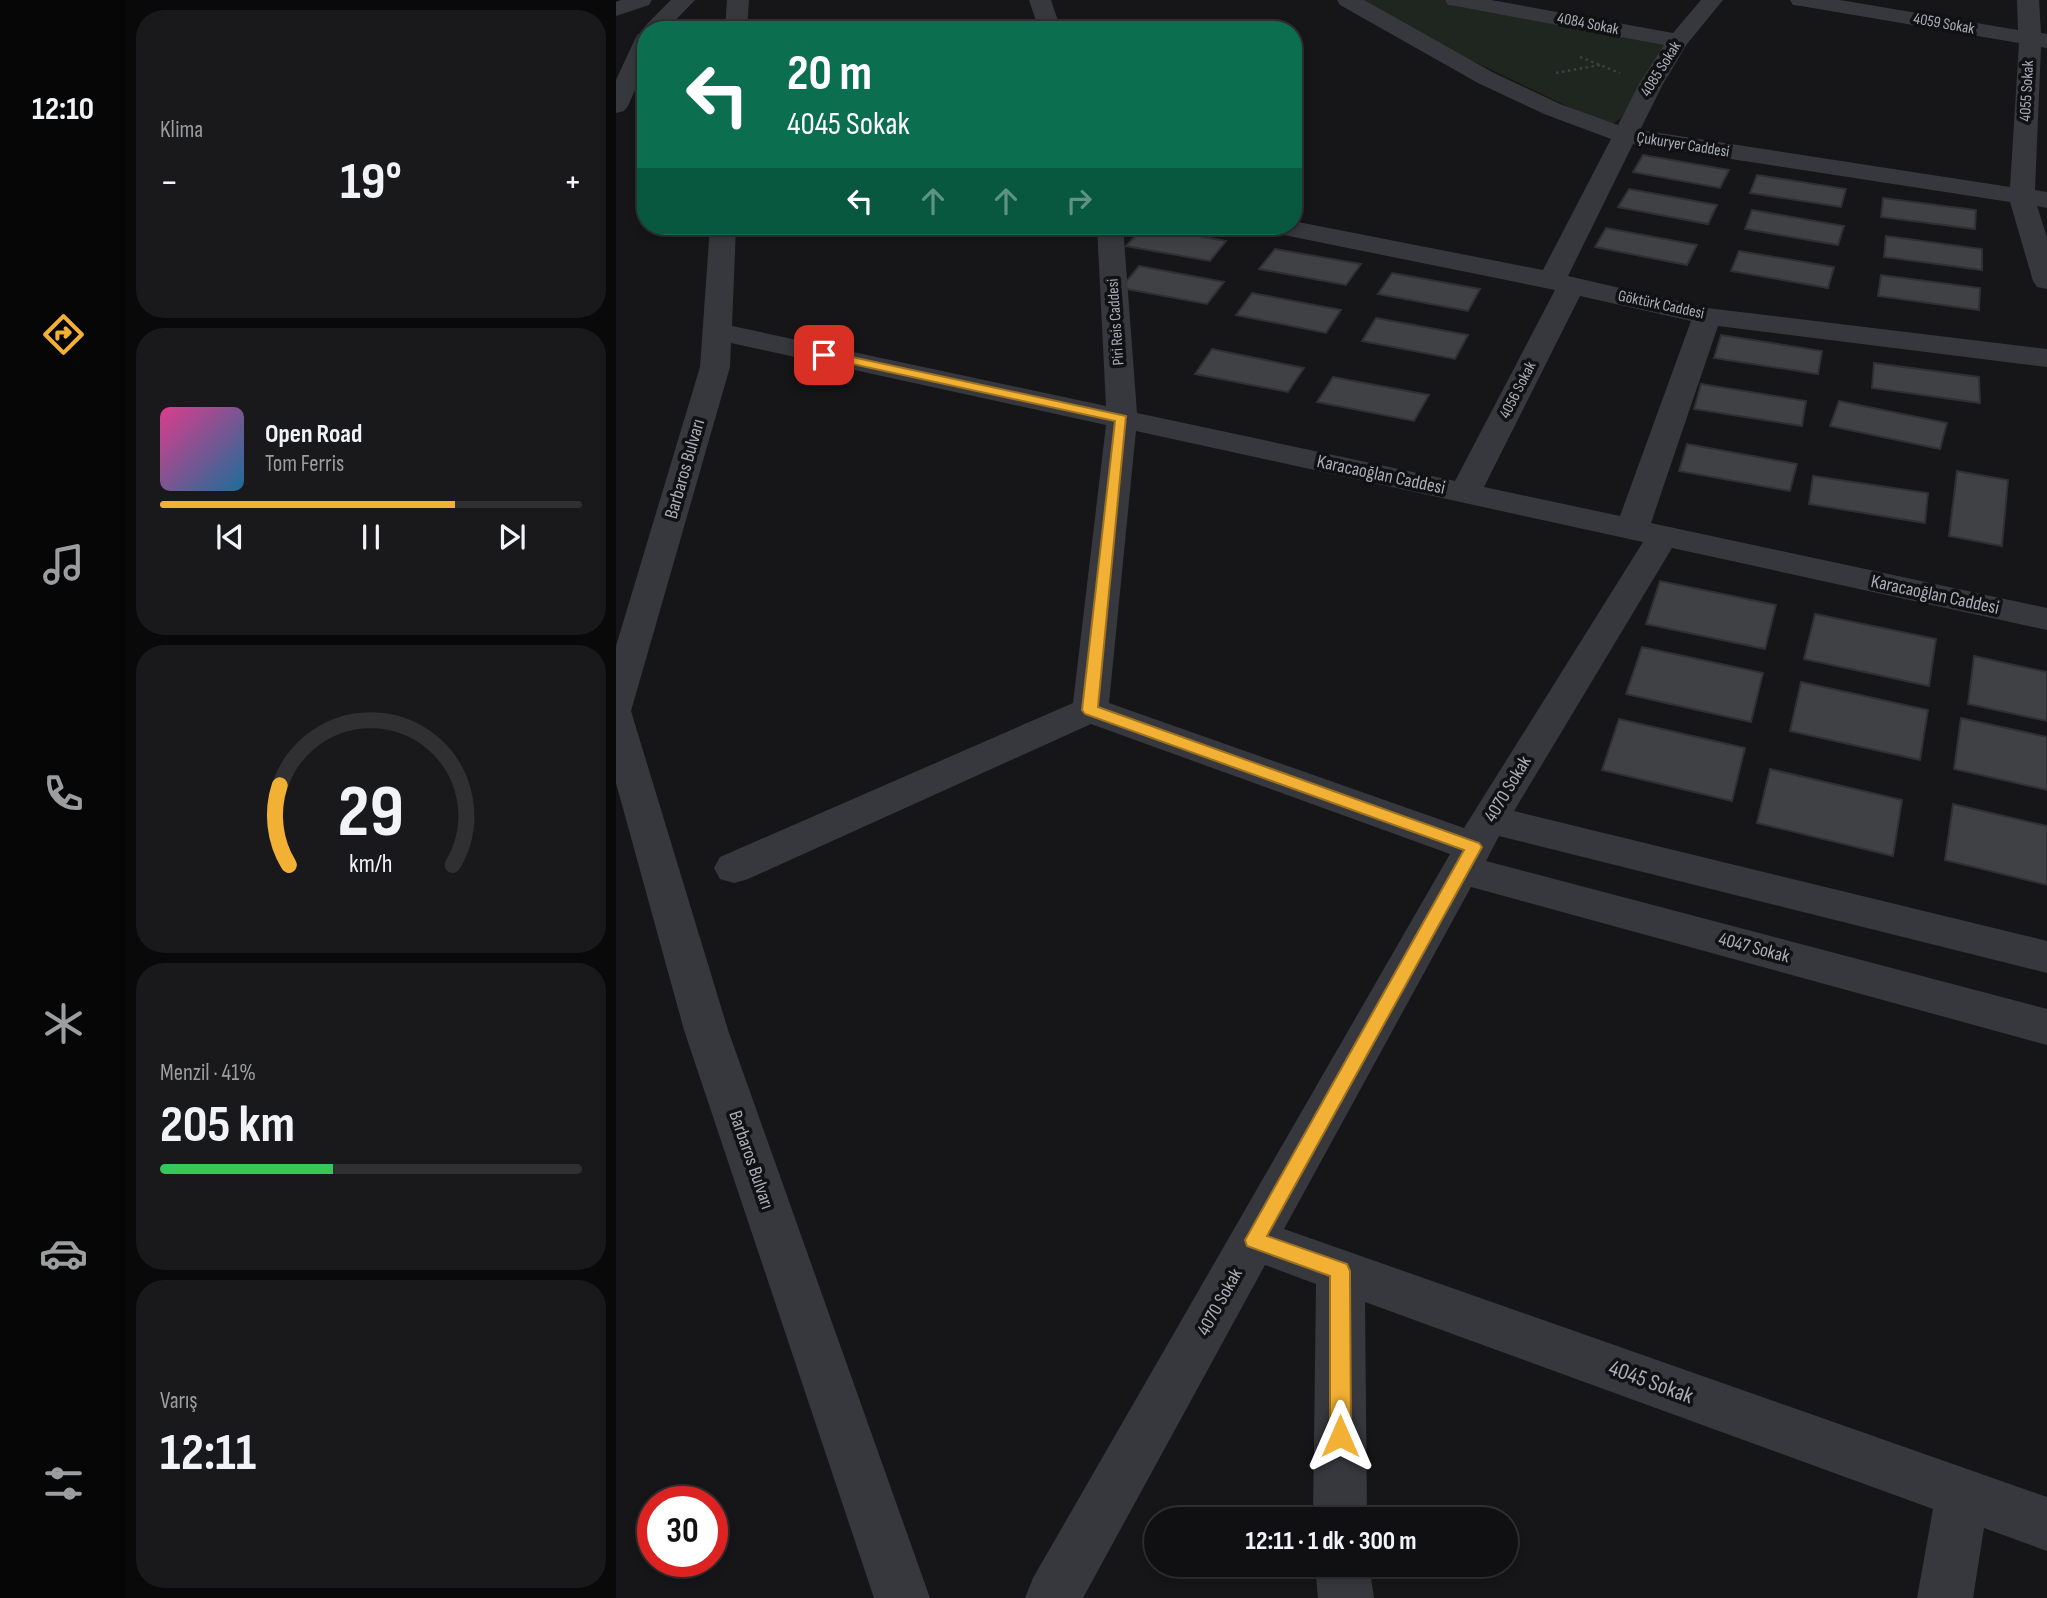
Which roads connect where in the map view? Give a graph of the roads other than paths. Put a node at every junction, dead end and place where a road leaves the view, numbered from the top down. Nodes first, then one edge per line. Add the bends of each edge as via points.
1 (641, 0) edge
2 (684, 0) edge
3 (738, 0) edge
4 (1040, 0) edge
5 (1348, 0) edge
6 (1456, 0) edge
7 (1712, 0) edge
8 (1801, 0) edge
9 (2028, 0) edge
10 (616, 9) edge
11 (663, 21) edge
12 (737, 21) edge
13 (1047, 21) edge
14 (2038, 40) edge
15 (1678, 41) junction
16 (637, 59) edge
17 (616, 106) edge
18 (1621, 140) junction
19 (2031, 193) edge
20 (1302, 231) edge
21 (722, 235) edge
22 (1111, 235) edge
23 (2047, 281) edge
24 (1562, 283) junction
25 (1707, 316) junction
26 (716, 331) junction
27 (2047, 358) edge
28 (1122, 419) junction
29 (1465, 493) junction
30 (1648, 533) junction
31 (2047, 619) edge
32 (616, 706) edge
33 (1090, 710) junction
34 (616, 717) edge
35 (1475, 845) junction
36 (734, 868) dead end
37 (2047, 957) edge
38 (2047, 1027) edge
39 (1254, 1240) junction
40 (1340, 1271) junction
41 (1963, 1493) junction
42 (1340, 1507) edge
43 (2047, 1524) edge
44 (1344, 1577) edge
45 (902, 1598) edge
46 (1054, 1598) edge
47 (1346, 1598) edge
48 (1945, 1598) edge

1 - 10 street
2 - 11 street
3 - 12 street
4 - 13 street
5 - 18 street, Çukuryer Caddesi via 1468,70
6 - 15 street, 4084 Sokak
7 - 15 street, 4085 Sokak
8 - 14 street, 4059 Sokak
9 - 14 street, 4055 Sokak
14 - 19 street, 4055 Sokak
15 - 18 street, 4085 Sokak
16 - 17 street
18 - 19 street, Çukuryer Caddesi
18 - 24 street, 4056 Sokak
19 - 23 street, 4055 Sokak
20 - 24 street, Göktürk Caddesi
21 - 26 street, Barbaros Bulvarı
22 - 28 street, Piri Reis Caddesi
24 - 25 street, Göktürk Caddesi
24 - 29 street, 4056 Sokak
25 - 27 street, Göktürk Caddesi
25 - 30 street, 4070 Sokak
26 - 28 street, Karacaoğlan Caddesi
26 - 32 street, Barbaros Bulvarı via 715,367
28 - 29 street, Karacaoğlan Caddesi
28 - 33 street, Piri Reis Caddesi
29 - 30 street, Karacaoğlan Caddesi
30 - 31 street, Karacaoğlan Caddesi
30 - 35 street, 4070 Sokak
33 - 35 street
33 - 36 street
34 - 45 street, Barbaros Bulvarı via 706,1030
35 - 37 street
35 - 38 street, 4047 Sokak
35 - 39 street, 4070 Sokak
39 - 40 street, 4045 Sokak
39 - 46 street, 4070 Sokak
40 - 41 street, 4045 Sokak
40 - 42 street
41 - 43 street, 4045 Sokak
41 - 48 street
44 - 47 street

